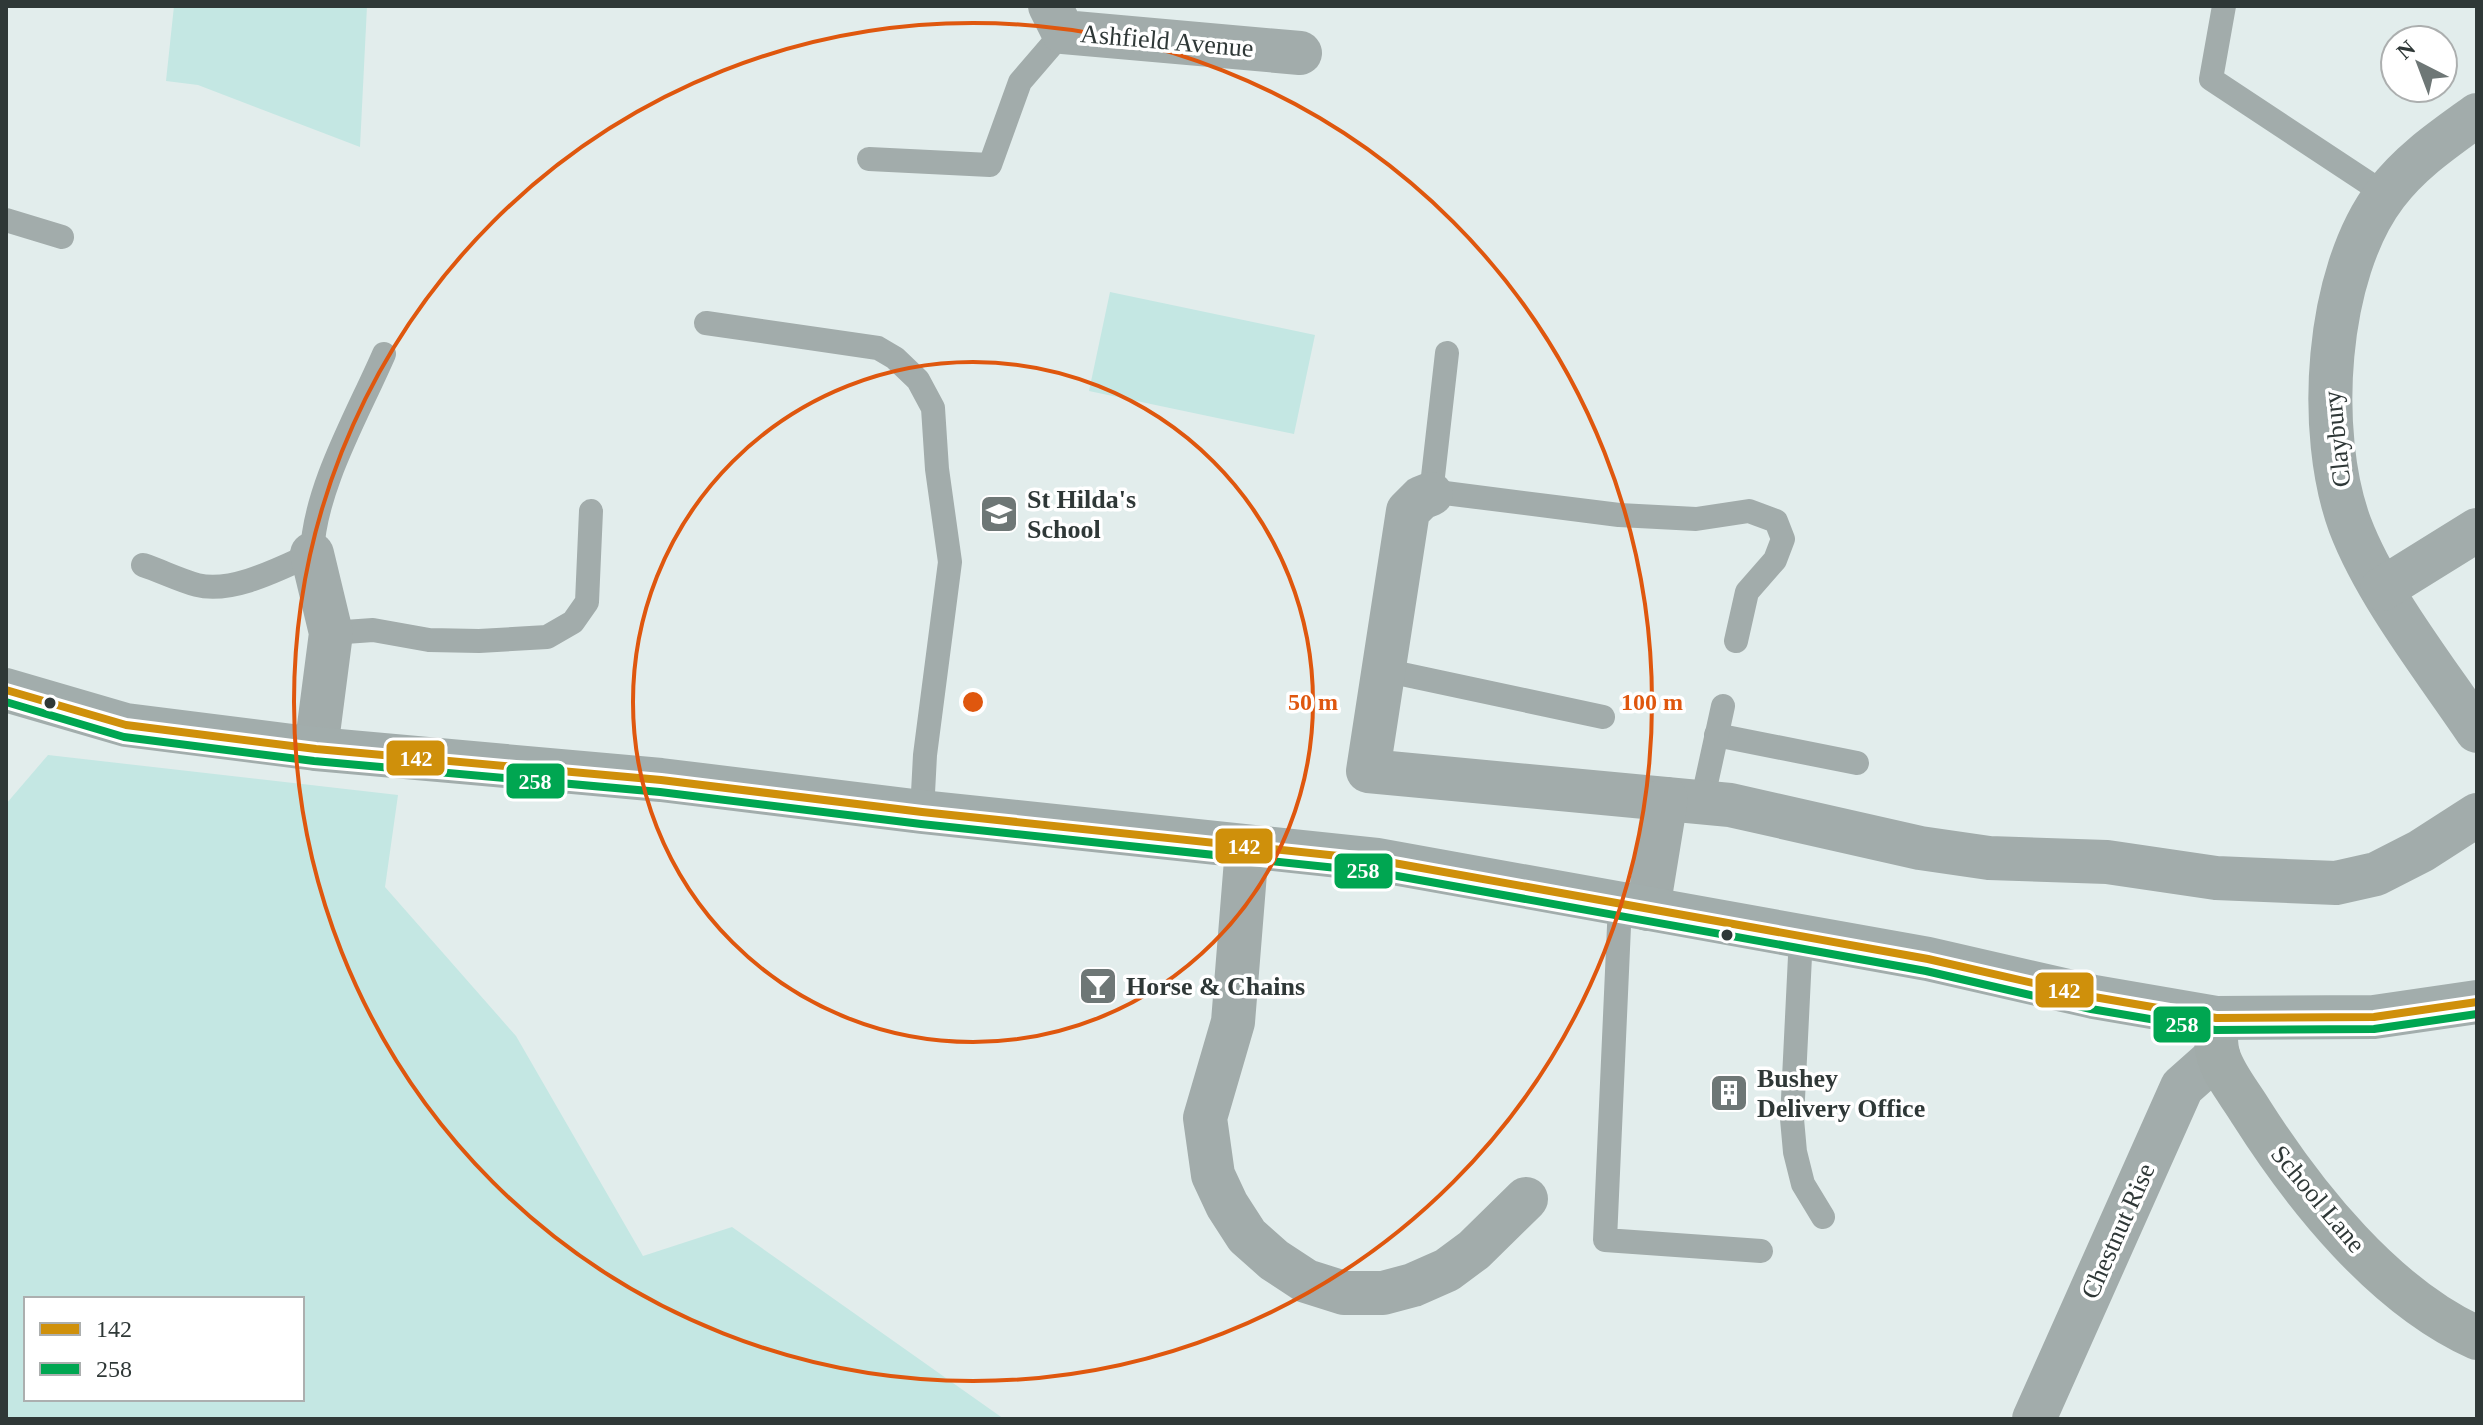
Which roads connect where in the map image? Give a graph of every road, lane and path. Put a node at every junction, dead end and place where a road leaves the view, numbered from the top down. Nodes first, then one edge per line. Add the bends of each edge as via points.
1 (2224, 6) edge
2 (1056, 19) edge
3 (1300, 53) dead end
4 (2477, 115) edge
5 (869, 159) dead end
6 (2385, 194) junction
7 (6, 220) edge
8 (62, 237) dead end
9 (706, 323) dead end
10 (1447, 353) dead end
11 (384, 354) dead end
12 (1431, 494) junction
13 (591, 511) dead end
14 (2477, 530) edge
15 (312, 554) junction
16 (143, 565) dead end
17 (2382, 589) junction
18 (331, 633) junction
19 (1736, 641) dead end
20 (1383, 670) junction
21 (6, 690) edge
22 (1723, 706) dead end
23 (1603, 717) dead end
24 (2477, 731) edge
25 (1716, 735) junction
26 (316, 749) junction
27 (1857, 763) dead end
28 (1684, 801) junction
29 (922, 812) junction
30 (2477, 815) edge
31 (1247, 848) junction
32 (1634, 906) junction
33 (1801, 936) junction
34 (2477, 1002) edge
35 (2217, 1036) junction
36 (1526, 1199) dead end
37 (1823, 1217) dead end
38 (1761, 1251) dead end
39 (2477, 1338) edge
40 (2034, 1419) edge

1 - 6 lane via 2211,79
2 - 3 street, Ashfield Avenue
2 - 5 lane via 1020,82 990,165
4 - 6 street, Claybury via 2414,162
6 - 17 street, Claybury via 2349,267 2328,401 2335,469 2350,526
7 - 8 lane
9 - 29 lane via 878,348 918,380 933,408 950,562
10 - 12 lane
11 - 15 lane via 325,486
12 - 19 lane via 1619,515 1696,519 1749,511 1776,521 1783,539 1775,560 1747,592
12 - 20 street via 1408,511
13 - 18 lane via 587,602 573,622 547,637 479,641 429,640 373,630
14 - 17 street
15 - 16 lane via 263,576 200,586
15 - 18 street
17 - 24 street, Claybury
18 - 26 street
20 - 23 lane
20 - 28 street via 1368,771
21 - 26 main road via 126,725
22 - 25 lane
25 - 27 lane
25 - 28 lane
26 - 29 main road via 661,780
28 - 30 street via 1730,805 1920,848 1989,858 2107,862 2216,878 2336,883 2376,874
28 - 32 street
29 - 31 main road
31 - 32 main road via 1377,860
31 - 36 street via 1233,1022 1205,1118 1213,1175 1247,1236 1306,1281 1344,1293 1383,1293 1447,1270
32 - 33 main road
32 - 38 lane via 1605,1240
33 - 35 main road via 2094,997
33 - 37 lane via 1792,1119 1803,1184
34 - 35 main road
35 - 39 street, School Lane via 2272,1144 2334,1226 2422,1304
35 - 40 street, Chestnut Rise via 2182,1087

